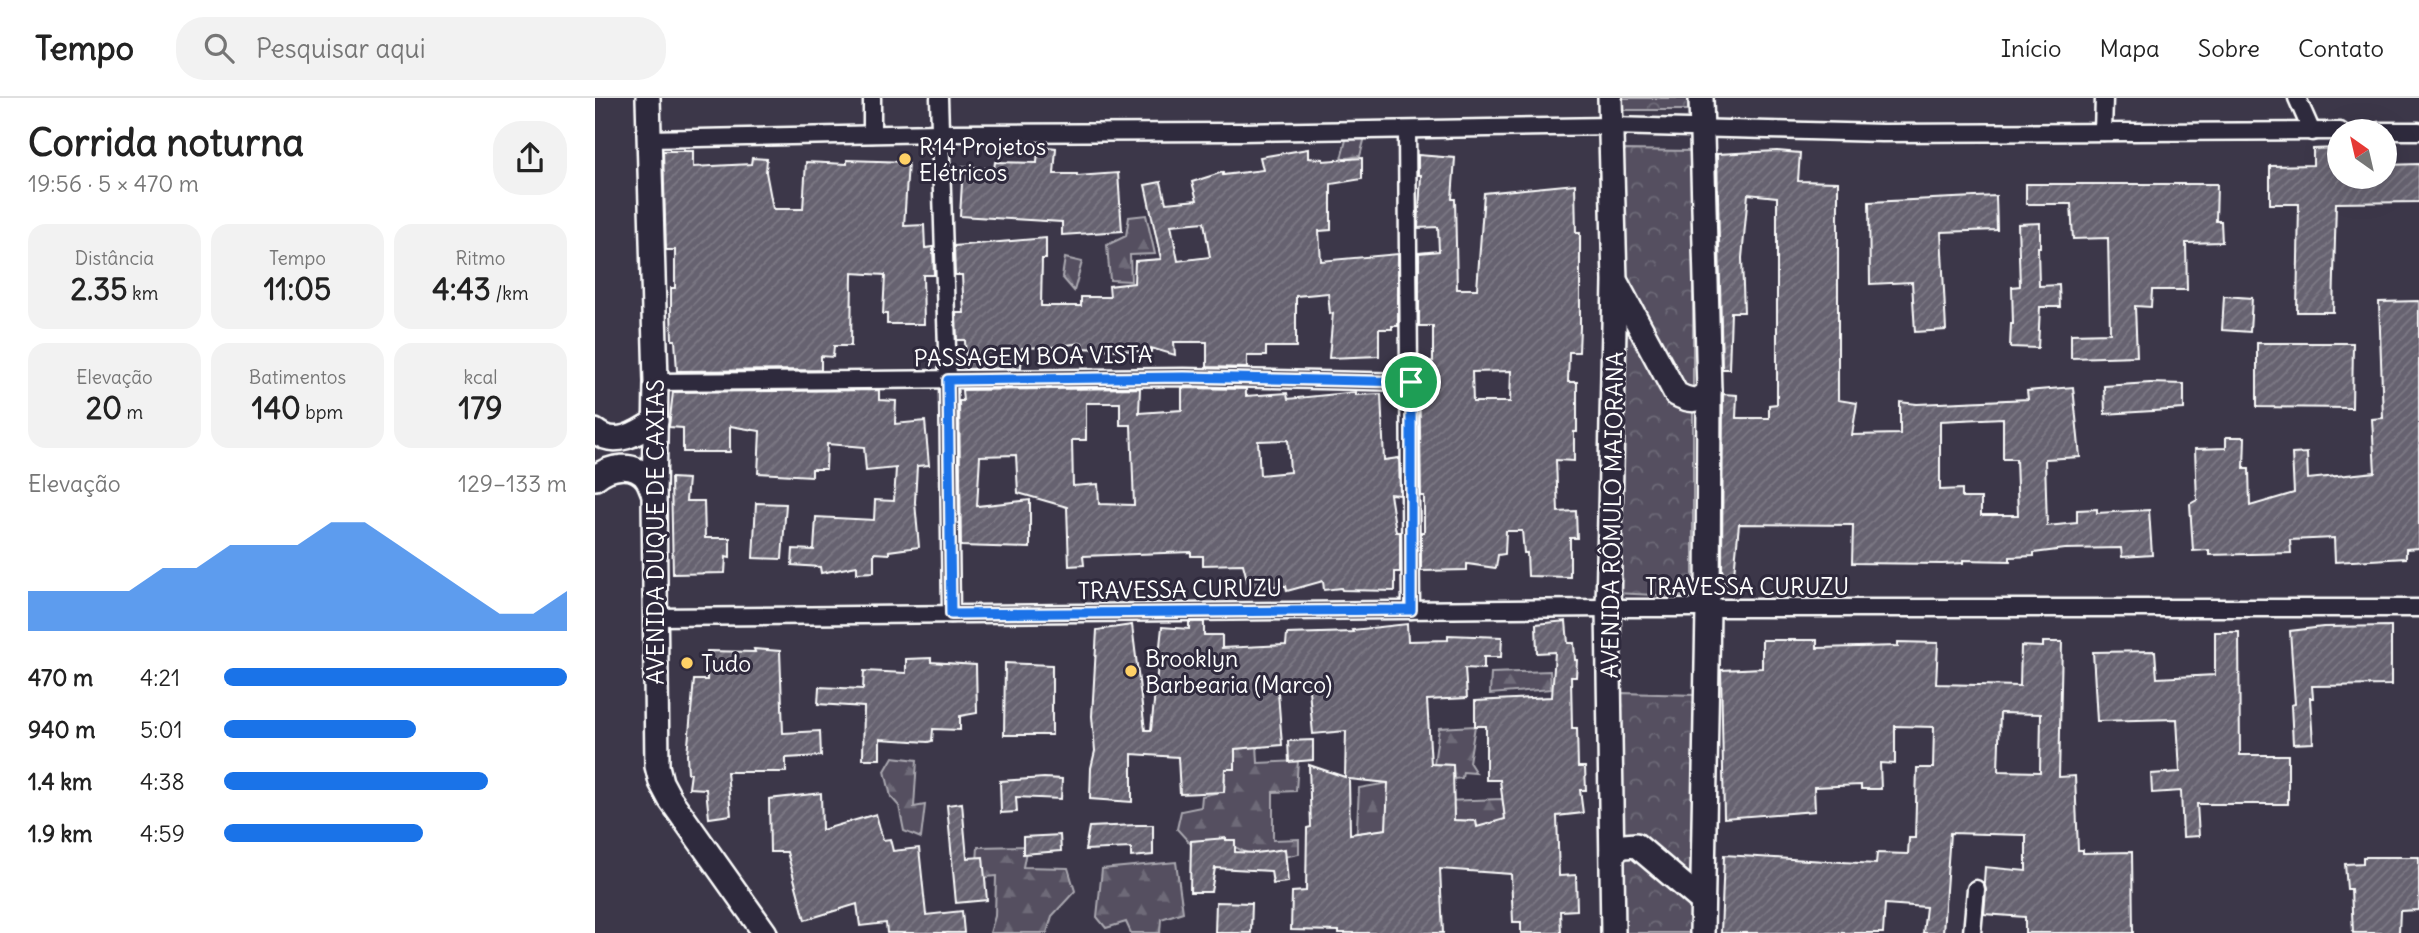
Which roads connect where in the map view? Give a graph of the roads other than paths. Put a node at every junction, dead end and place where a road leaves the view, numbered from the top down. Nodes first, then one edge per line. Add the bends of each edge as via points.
1 (648, 98) edge
2 (872, 98) edge
3 (939, 98) edge
4 (1610, 98) edge
5 (1701, 98) edge
6 (2104, 98) edge
7 (2297, 98) edge
8 (1611, 126) junction
9 (1701, 128) junction
10 (1407, 131) junction
11 (2327, 131) edge
12 (2397, 131) edge
13 (2419, 131) edge
14 (2103, 132) junction
15 (2312, 132) junction
16 (939, 133) junction
17 (872, 134) junction
18 (648, 139) junction
19 (1615, 281) junction
20 (948, 380) junction
21 (656, 382) junction
22 (1411, 382) junction
23 (1709, 391) junction
24 (656, 421) junction
25 (595, 430) edge
26 (595, 478) edge
27 (654, 495) junction
28 (1608, 608) junction
29 (2419, 608) edge
30 (1411, 610) junction
31 (1708, 610) junction
32 (951, 614) junction
33 (655, 617) junction
34 (1612, 852) junction
35 (1976, 889) dead end
36 (1702, 901) junction
37 (765, 933) edge
38 (1613, 933) edge
39 (1702, 933) edge
40 (1972, 933) edge

1 - 18 street, AVENIDA DUQUE DE CAXIAS
2 - 17 street
3 - 16 street
4 - 8 street, AVENIDA RÔMULO MAIORANA
5 - 9 street
6 - 14 street
7 - 15 street
8 - 9 street
8 - 10 street
8 - 19 street, AVENIDA RÔMULO MAIORANA
9 - 14 street
9 - 23 street
10 - 16 street
10 - 22 street
11 - 15 street
12 - 13 street
14 - 15 street
16 - 17 street
16 - 20 street
17 - 18 street
18 - 21 street, AVENIDA DUQUE DE CAXIAS
19 - 23 street via 1676,394 1689,401 1703,398
19 - 28 street, AVENIDA RÔMULO MAIORANA
20 - 21 street, PASSAGEM BOA VISTA
20 - 22 street, PASSAGEM BOA VISTA via 1184,377
20 - 32 street
21 - 24 street, AVENIDA DUQUE DE CAXIAS
22 - 30 street
23 - 31 street
24 - 25 street via 635,435 617,439
24 - 27 street, AVENIDA DUQUE DE CAXIAS
26 - 27 street via 619,467 637,469
27 - 33 street, AVENIDA DUQUE DE CAXIAS
28 - 30 street, TRAVESSA CURUZU
28 - 31 street, TRAVESSA CURUZU
28 - 34 street, AVENIDA RÔMULO MAIORANA
29 - 31 street, TRAVESSA CURUZU
30 - 32 street, TRAVESSA CURUZU
31 - 36 street
32 - 33 street, TRAVESSA CURUZU
33 - 37 street, AVENIDA DUQUE DE CAXIAS via 655,752 661,782
34 - 36 street via 1636,845
34 - 38 street, AVENIDA RÔMULO MAIORANA
35 - 40 street
36 - 39 street

